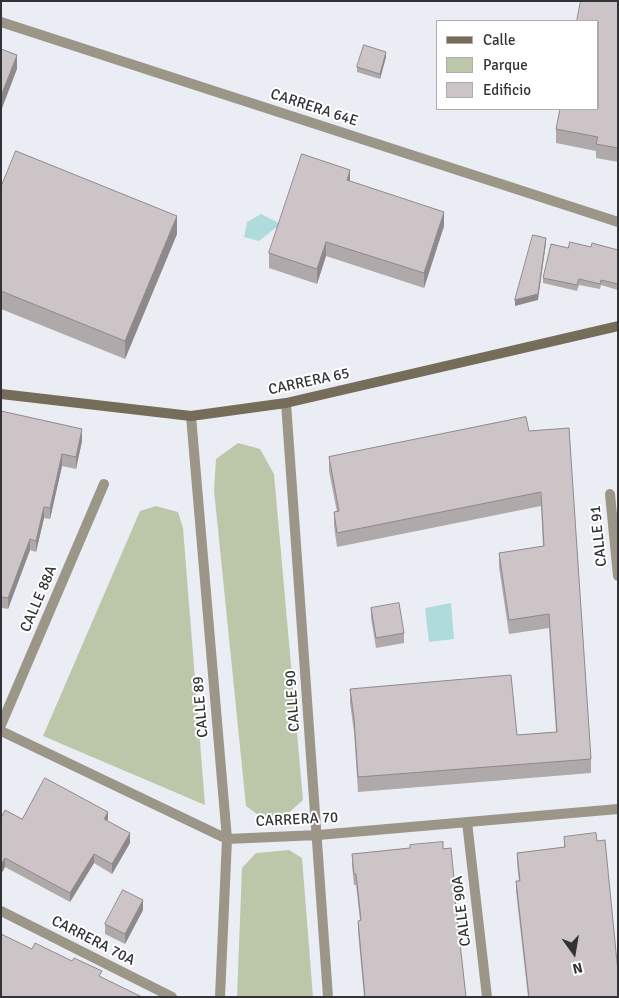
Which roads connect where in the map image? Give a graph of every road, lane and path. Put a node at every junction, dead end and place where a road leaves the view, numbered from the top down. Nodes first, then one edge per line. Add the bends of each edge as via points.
1 (1, 22) edge
2 (618, 222) edge
3 (618, 326) edge
4 (1, 394) edge
5 (286, 403) junction
6 (191, 416) junction
7 (104, 484) dead end
8 (610, 494) dead end
9 (618, 576) edge
10 (1, 725) edge
11 (1, 731) edge
12 (618, 809) edge
13 (467, 822) junction
14 (318, 835) junction
15 (227, 839) junction
16 (1, 911) edge
17 (172, 997) edge
18 (220, 997) edge
19 (328, 997) edge
20 (487, 997) edge

1 - 2 street, CARRERA 64E
3 - 5 street, CARRERA 65
4 - 6 street, CARRERA 65
5 - 6 street, CARRERA 65
5 - 14 street, CALLE 90
6 - 15 street, CALLE 89
7 - 10 street, CALLE 88A
8 - 9 street, CALLE 91
11 - 15 street, CARRERA 70
12 - 13 street, CARRERA 70
13 - 14 street, CARRERA 70
13 - 20 street, CALLE 90A
14 - 15 street, CARRERA 70
14 - 19 street, CALLE 90
15 - 18 street, CALLE 89
16 - 17 street, CARRERA 70A

